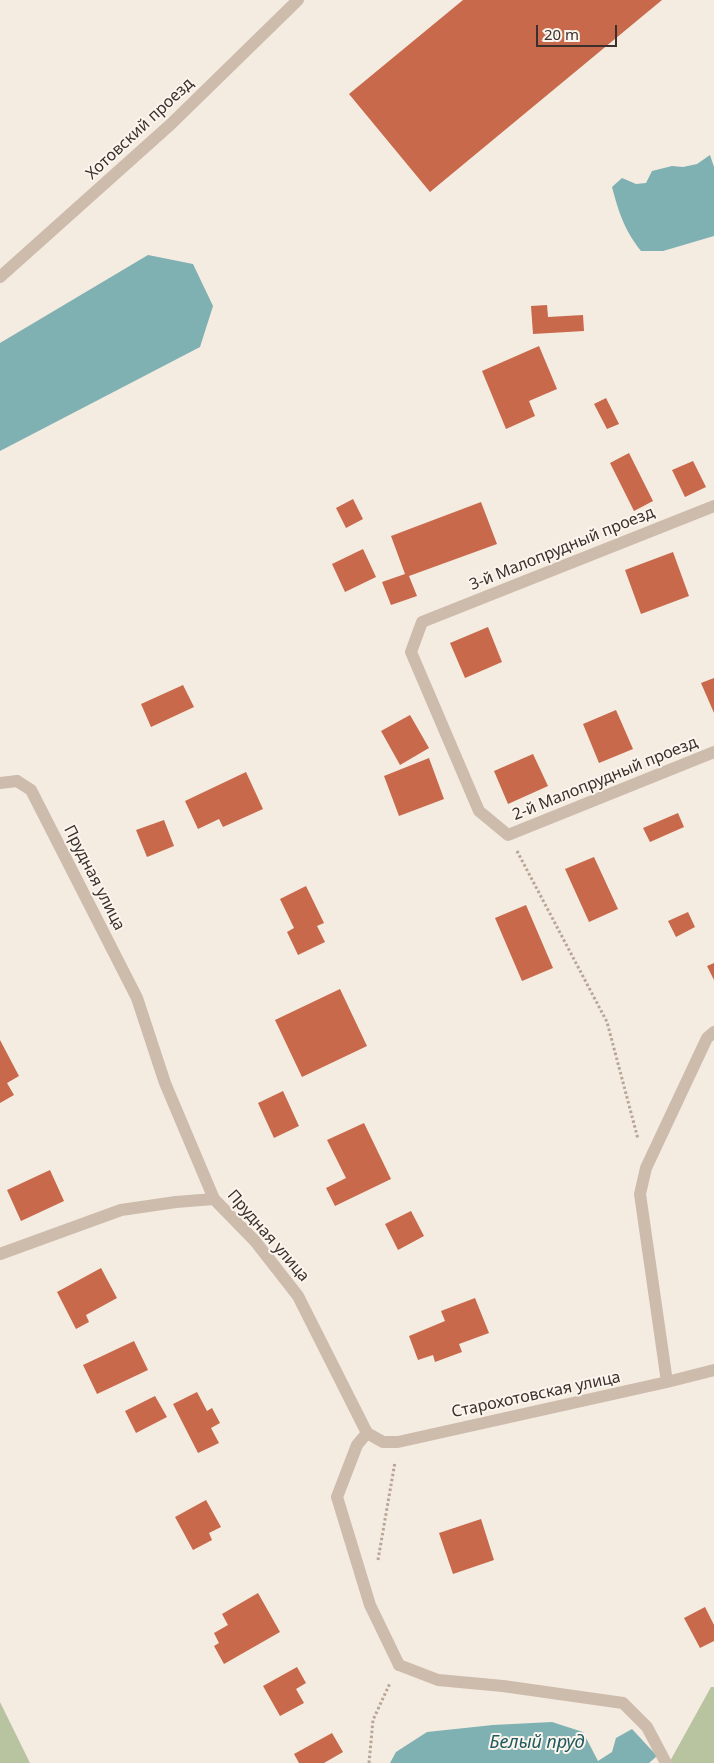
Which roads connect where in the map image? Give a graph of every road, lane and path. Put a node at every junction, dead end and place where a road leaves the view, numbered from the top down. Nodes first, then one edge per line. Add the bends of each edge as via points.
1 (298, 0) edge
2 (0, 277) edge
3 (714, 506) edge
4 (714, 752) edge
5 (0, 783) edge
6 (508, 835) junction
7 (710, 1035) edge
8 (646, 1168) junction
9 (214, 1199) junction
10 (0, 1254) edge
11 (714, 1370) edge
12 (667, 1382) junction
13 (367, 1432) junction
14 (398, 1442) junction
15 (377, 1566) dead end
16 (399, 1665) junction
17 (369, 1763) edge
18 (666, 1763) edge

1 - 2 street, Хотовский проезд via 171,124
3 - 6 street, 3-й Малопрудный проезд via 422,622 411,652 479,811
4 - 6 street, 2-й Малопрудный проезд
5 - 9 street, Прудная улица via 18,781 31,790 137,998 165,1082
6 - 8 path via 607,1022
7 - 8 street
8 - 12 street via 640,1194
9 - 10 street via 121,1210
9 - 13 street, Прудная улица via 255,1241 298,1296
11 - 12 street, Старохотовская улица
12 - 14 street, Старохотовская улица
13 - 14 street, Старохотовская улица via 383,1442
13 - 16 street via 357,1445 337,1497 370,1605
14 - 15 path
16 - 17 path via 372,1720
16 - 18 street via 438,1680 623,1703 647,1727

